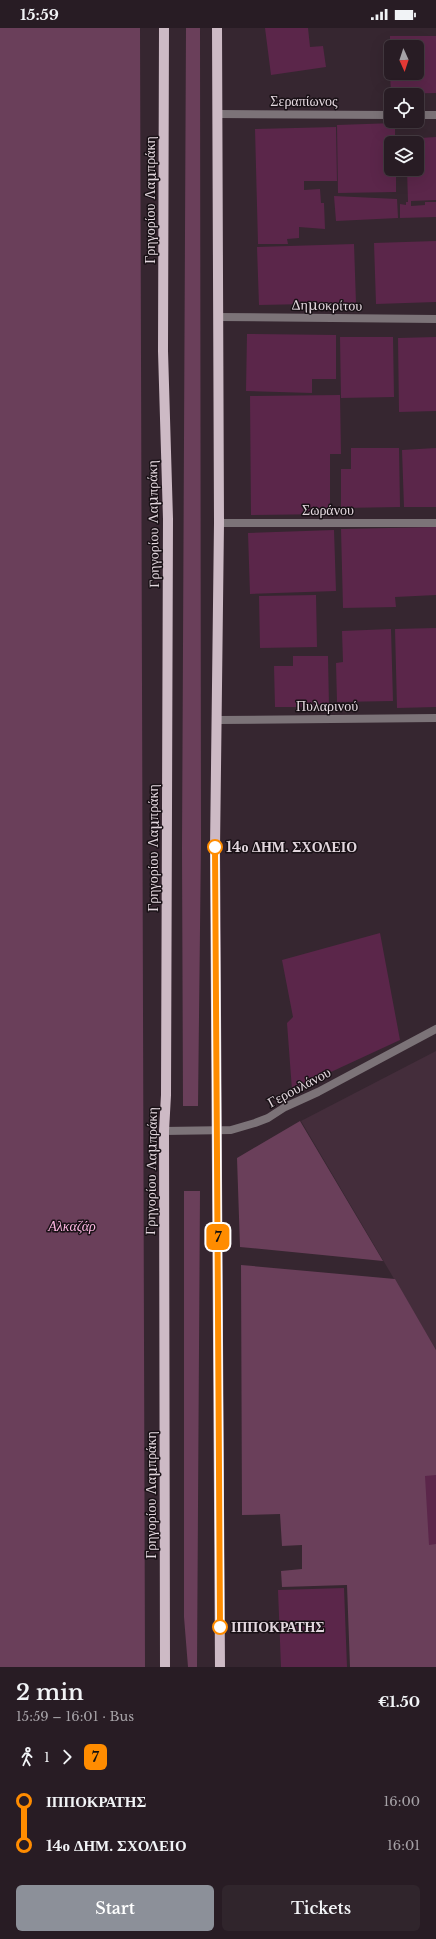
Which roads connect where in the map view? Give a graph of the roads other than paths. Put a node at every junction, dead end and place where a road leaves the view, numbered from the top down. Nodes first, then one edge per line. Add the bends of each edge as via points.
1 (164, 28) edge
2 (217, 28) edge
3 (217, 114) junction
4 (384, 115) edge
5 (424, 115) edge
6 (436, 115) edge
7 (218, 317) junction
8 (436, 319) edge
9 (219, 523) junction
10 (436, 523) edge
11 (436, 718) edge
12 (218, 720) junction
13 (436, 1029) edge
14 (164, 1131) junction
15 (218, 1131) junction
16 (165, 1667) edge
17 (220, 1667) edge

1 - 14 main road, Γρηγορίου Λαμπράκη via 163,351 168,519 167,999
2 - 3 main road
3 - 4 street, Σεραπίωνος
3 - 7 main road
5 - 6 street
7 - 8 street, Δημοκρίτου
7 - 9 main road
9 - 10 street, Σωράνου
9 - 12 main road
11 - 12 street, Πυλαρινού
12 - 15 main road via 215,849
13 - 15 street, Γερουλάνου via 268,1118 244,1127
14 - 15 street, Γερουλάνου
14 - 16 main road, Γρηγορίου Λαμπράκη
15 - 17 main road

